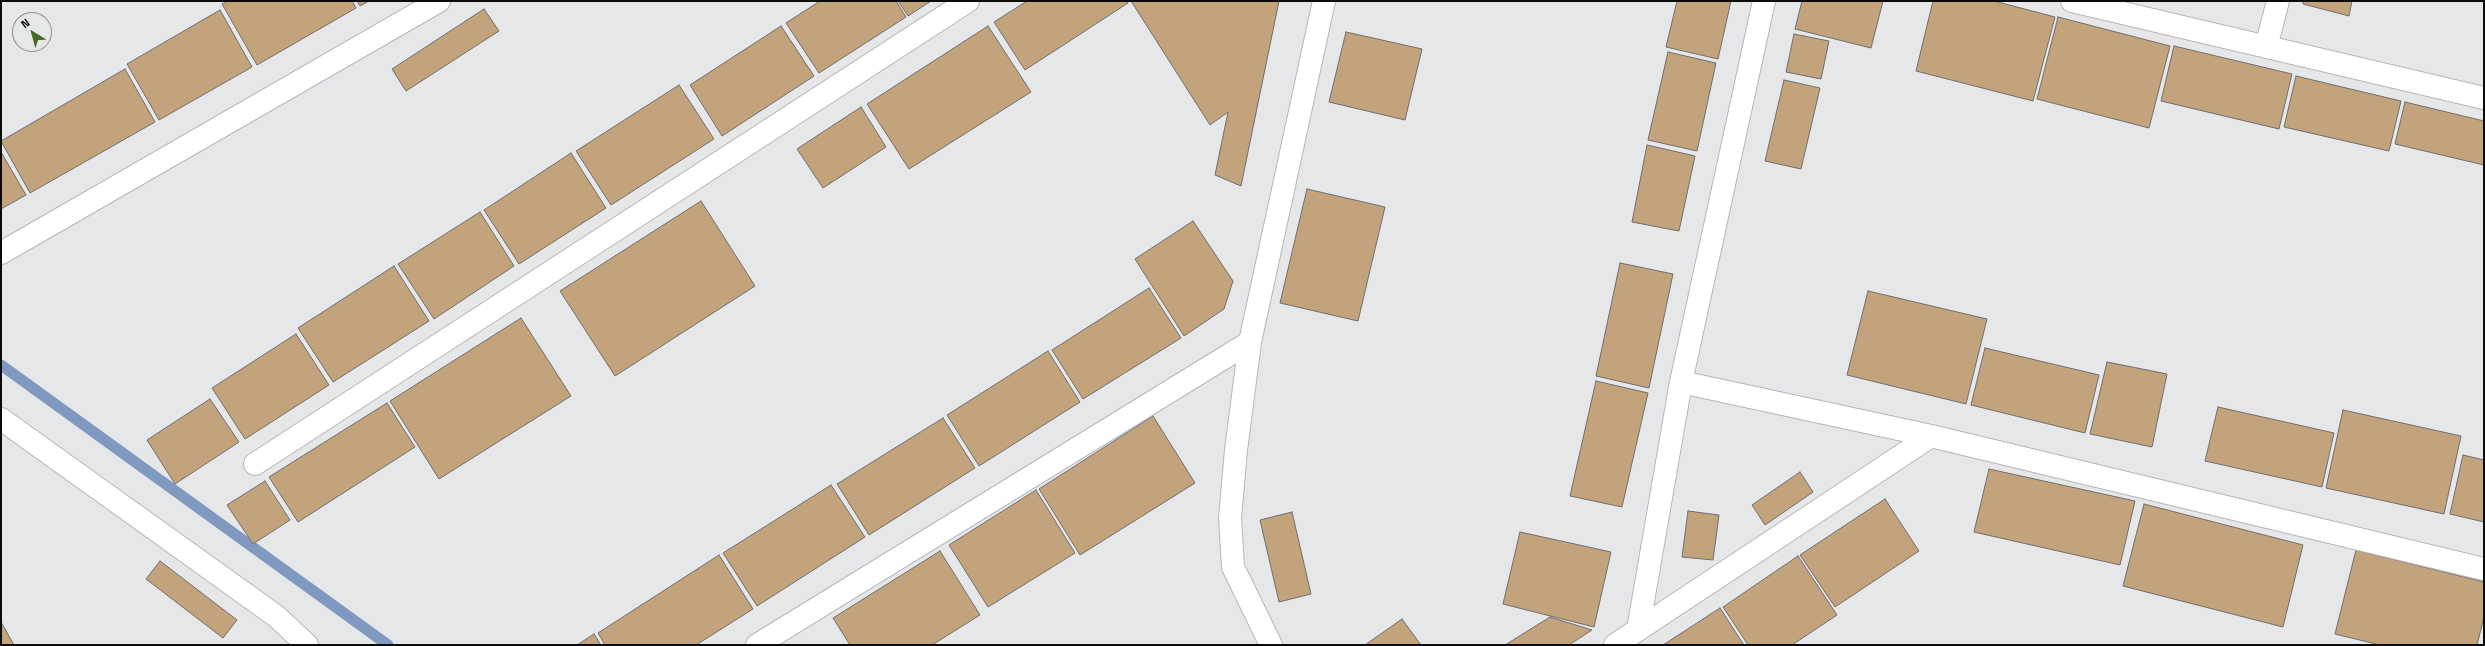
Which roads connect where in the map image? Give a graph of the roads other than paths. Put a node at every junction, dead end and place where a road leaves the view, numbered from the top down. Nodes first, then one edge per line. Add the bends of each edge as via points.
1 (439, 1) edge
2 (968, 1) edge
3 (1324, 1) edge
4 (1764, 1) edge
5 (2072, 1) edge
6 (2278, 1) edge
7 (2266, 47) junction
8 (2484, 98) edge
9 (1, 253) edge
10 (1250, 342) junction
11 (1680, 382) junction
12 (1, 419) edge
13 (1931, 436) junction
14 (254, 464) dead end
15 (2484, 570) edge
16 (1638, 630) junction
17 (307, 645) edge
18 (758, 645) edge
19 (1271, 645) edge
20 (1615, 645) edge

1 - 9 street
2 - 14 street
3 - 10 street
4 - 11 street
5 - 7 street
6 - 7 street
7 - 8 street
10 - 18 street
10 - 19 street via 1231,503 1233,567
11 - 13 street
11 - 16 street
12 - 17 street via 276,616
13 - 15 street
13 - 16 street
16 - 20 street

